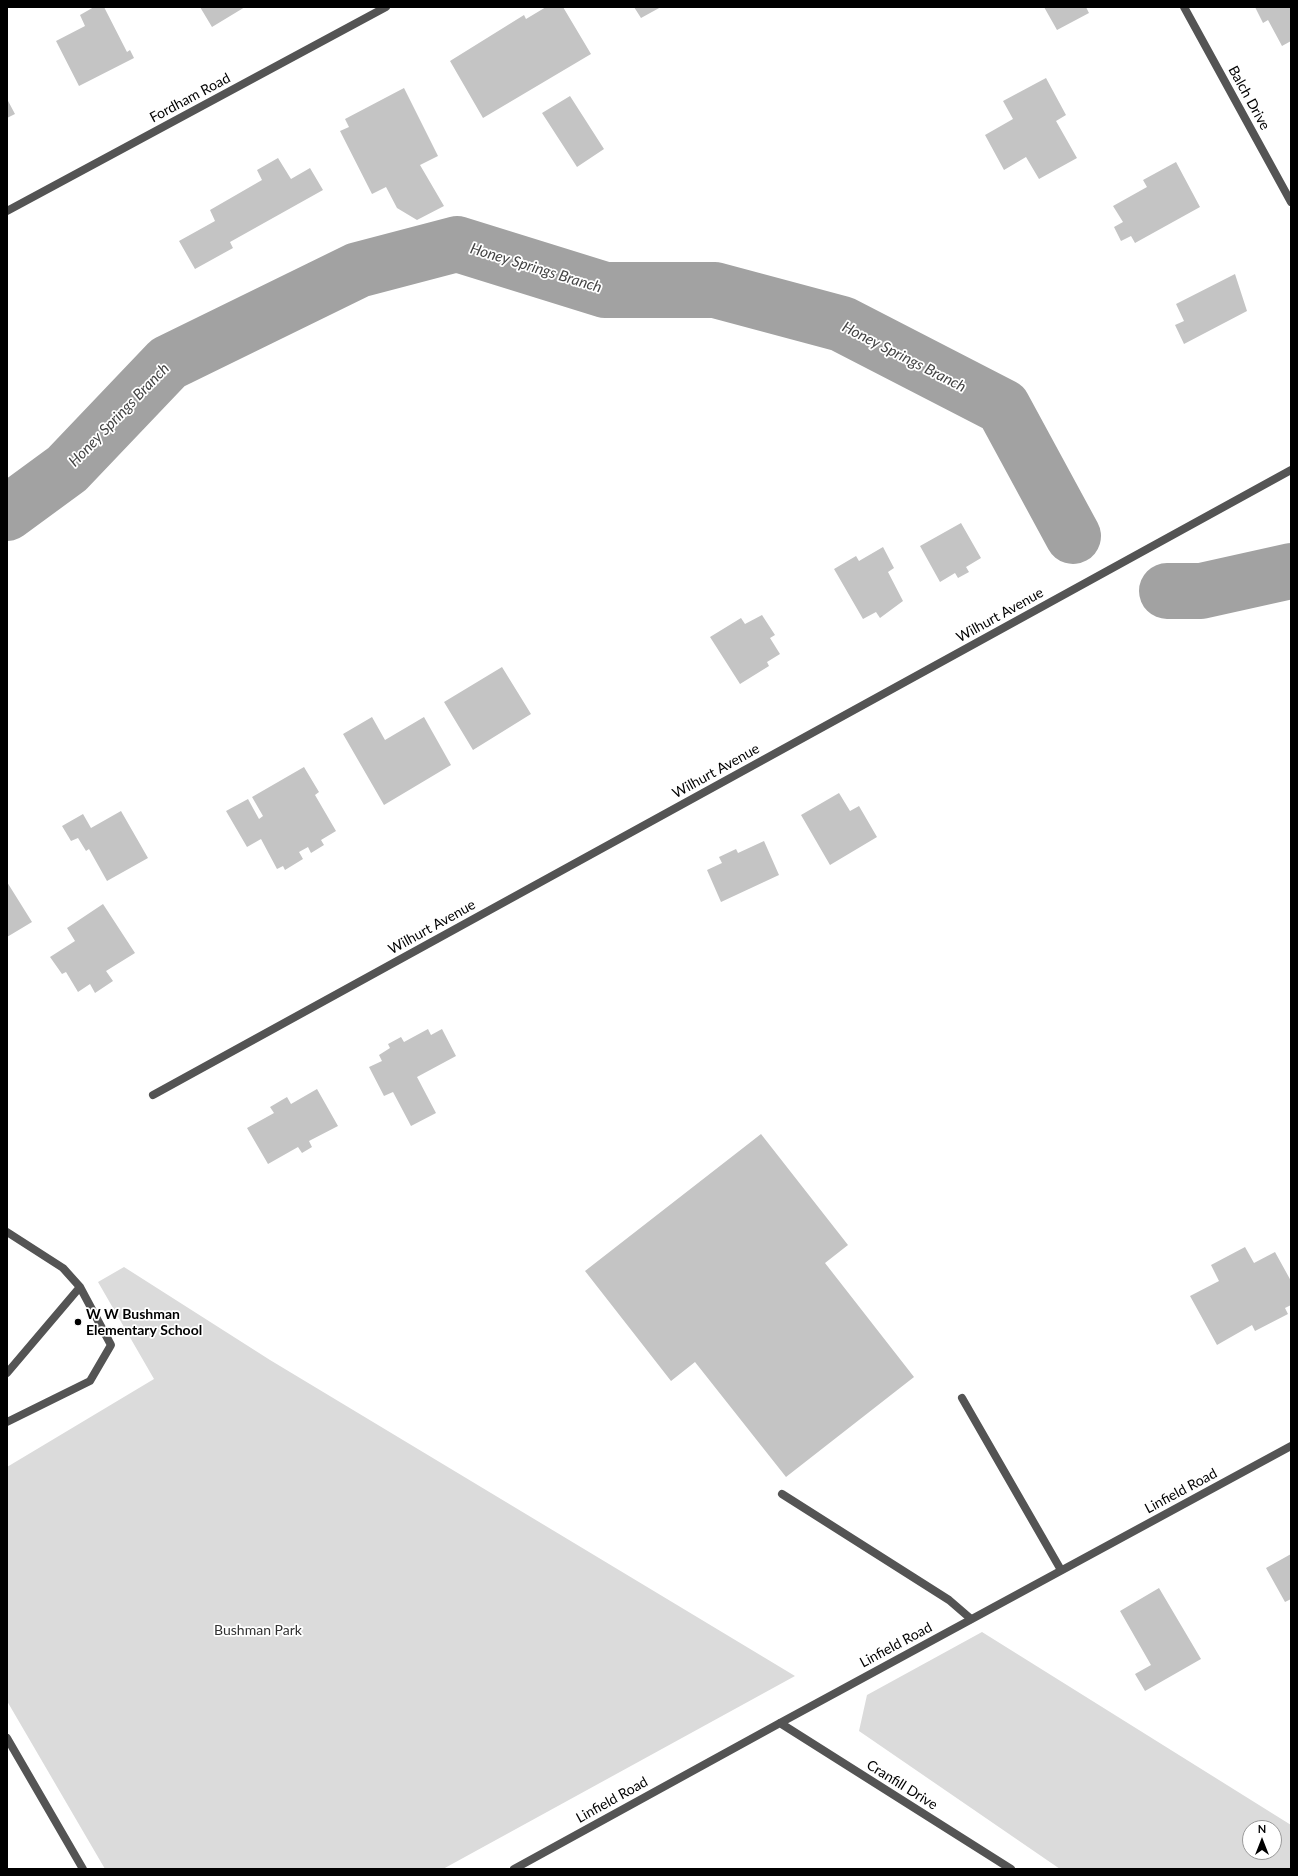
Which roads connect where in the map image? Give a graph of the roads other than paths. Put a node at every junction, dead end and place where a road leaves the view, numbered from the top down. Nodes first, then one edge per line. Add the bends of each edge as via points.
1 (386, 7) edge
2 (1184, 7) edge
3 (1291, 202) edge
4 (7, 211) edge
5 (1291, 470) edge
6 (153, 1095) dead end
7 (7, 1232) edge
8 (80, 1287) junction
9 (7, 1373) edge
10 (962, 1398) dead end
11 (7, 1422) edge
12 (1291, 1446) edge
13 (782, 1494) dead end
14 (1061, 1570) junction
15 (971, 1619) junction
16 (780, 1723) junction
17 (7, 1738) edge
18 (84, 1869) edge
19 (514, 1869) edge
20 (1011, 1869) edge

1 - 4 street, Fordham Road
2 - 3 street, Balch Drive
5 - 6 street, Wilhurt Avenue
7 - 8 street via 63,1268
8 - 9 street
8 - 11 street via 111,1345 90,1381
10 - 14 street
12 - 14 street, Linfield Road
13 - 15 street via 949,1600
14 - 15 street, Linfield Road
15 - 16 street, Linfield Road
16 - 19 street, Linfield Road
16 - 20 street, Cranfill Drive
17 - 18 street

